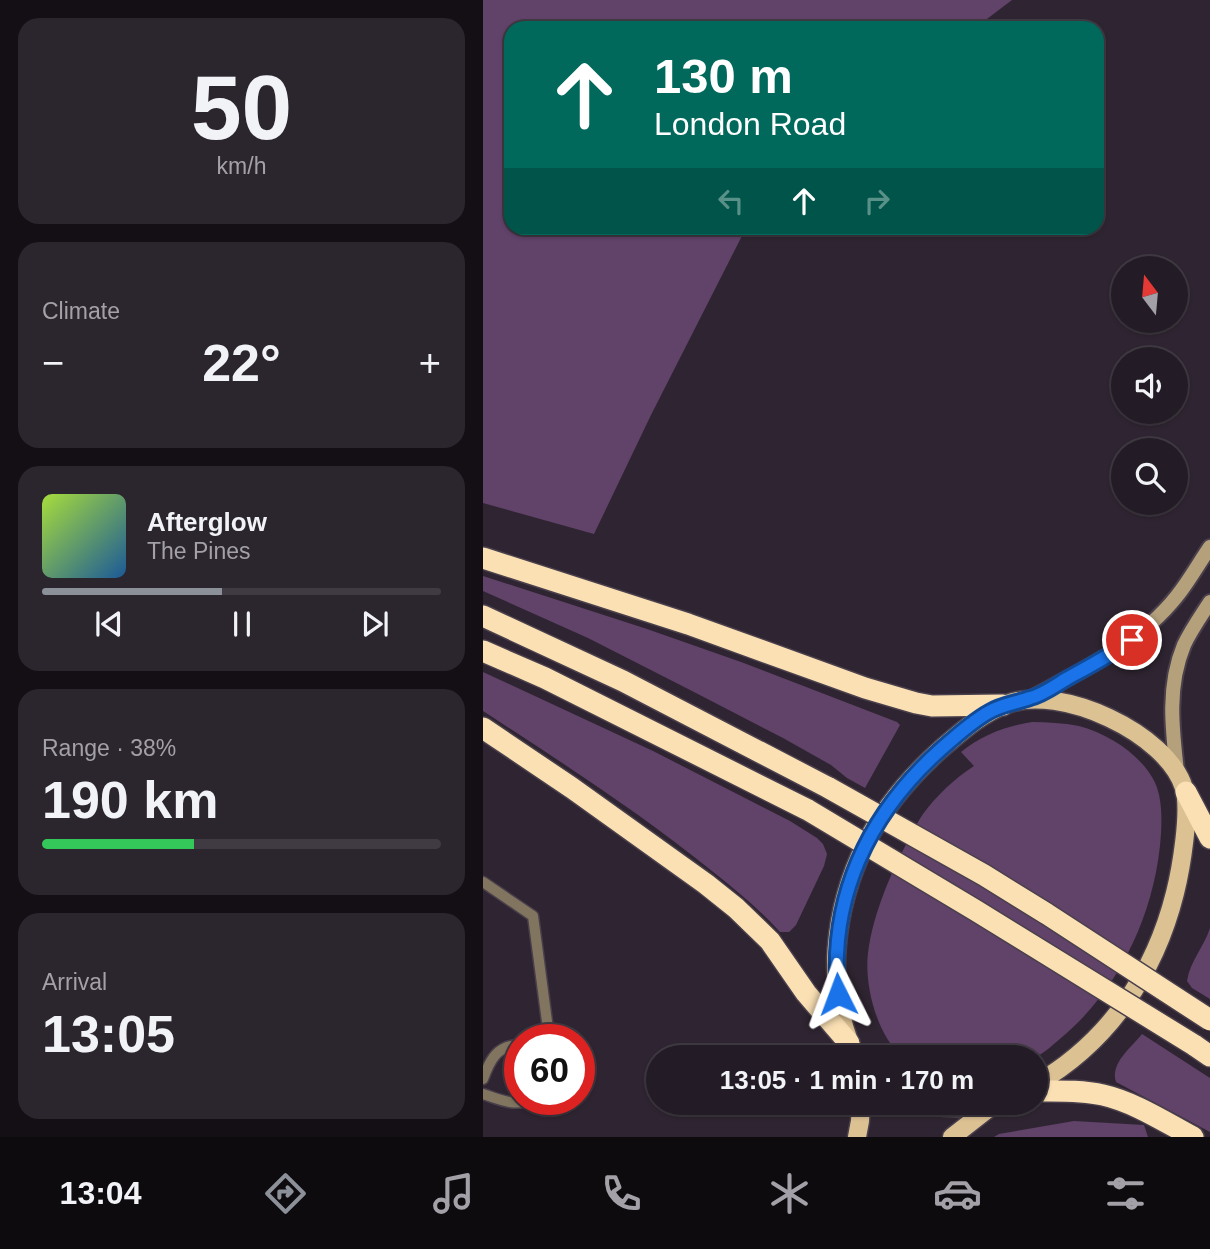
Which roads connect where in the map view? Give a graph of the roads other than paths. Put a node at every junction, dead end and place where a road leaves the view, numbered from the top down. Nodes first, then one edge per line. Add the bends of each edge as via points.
1 (1210, 547) edge
2 (483, 558) edge
3 (1210, 603) edge
4 (483, 616) edge
5 (483, 650) edge
6 (1031, 698) junction
7 (1003, 705) junction
8 (483, 728) edge
9 (1177, 771) junction
10 (1186, 792) junction
11 (1210, 838) edge
12 (483, 882) edge
13 (1210, 1020) edge
14 (547, 1024) edge
15 (849, 1045) edge
16 (851, 1045) edge
17 (504, 1047) edge
18 (1202, 1051) edge
19 (1048, 1076) edge
20 (483, 1079) edge
21 (1048, 1091) edge
22 (483, 1094) edge
23 (504, 1101) edge
24 (860, 1115) edge
25 (981, 1115) edge
26 (857, 1137) edge
27 (952, 1137) edge
28 (1193, 1137) edge

1 - 6 main road via 1177,596 1146,628 1115,652
2 - 7 highway via 893,697 932,706
3 - 9 main road via 1184,645 1174,677 1171,709
4 - 13 highway, bridge via 623,681 829,788 984,875
5 - 18 highway, bridge via 808,810
6 - 7 main road
6 - 9 main road via 1081,707 1121,723
7 - 16 main road via 966,728 925,764 866,842 839,925 836,961 844,1028
8 - 15 highway via 736,908 770,942
9 - 10 main road
10 - 11 highway
10 - 19 main road via 1180,872 1168,919 1146,971 1124,1007 1084,1050
12 - 14 lane via 533,916
17 - 20 lane via 491,1059
21 - 28 highway via 1104,1095
22 - 23 lane
24 - 26 main road
25 - 27 main road

